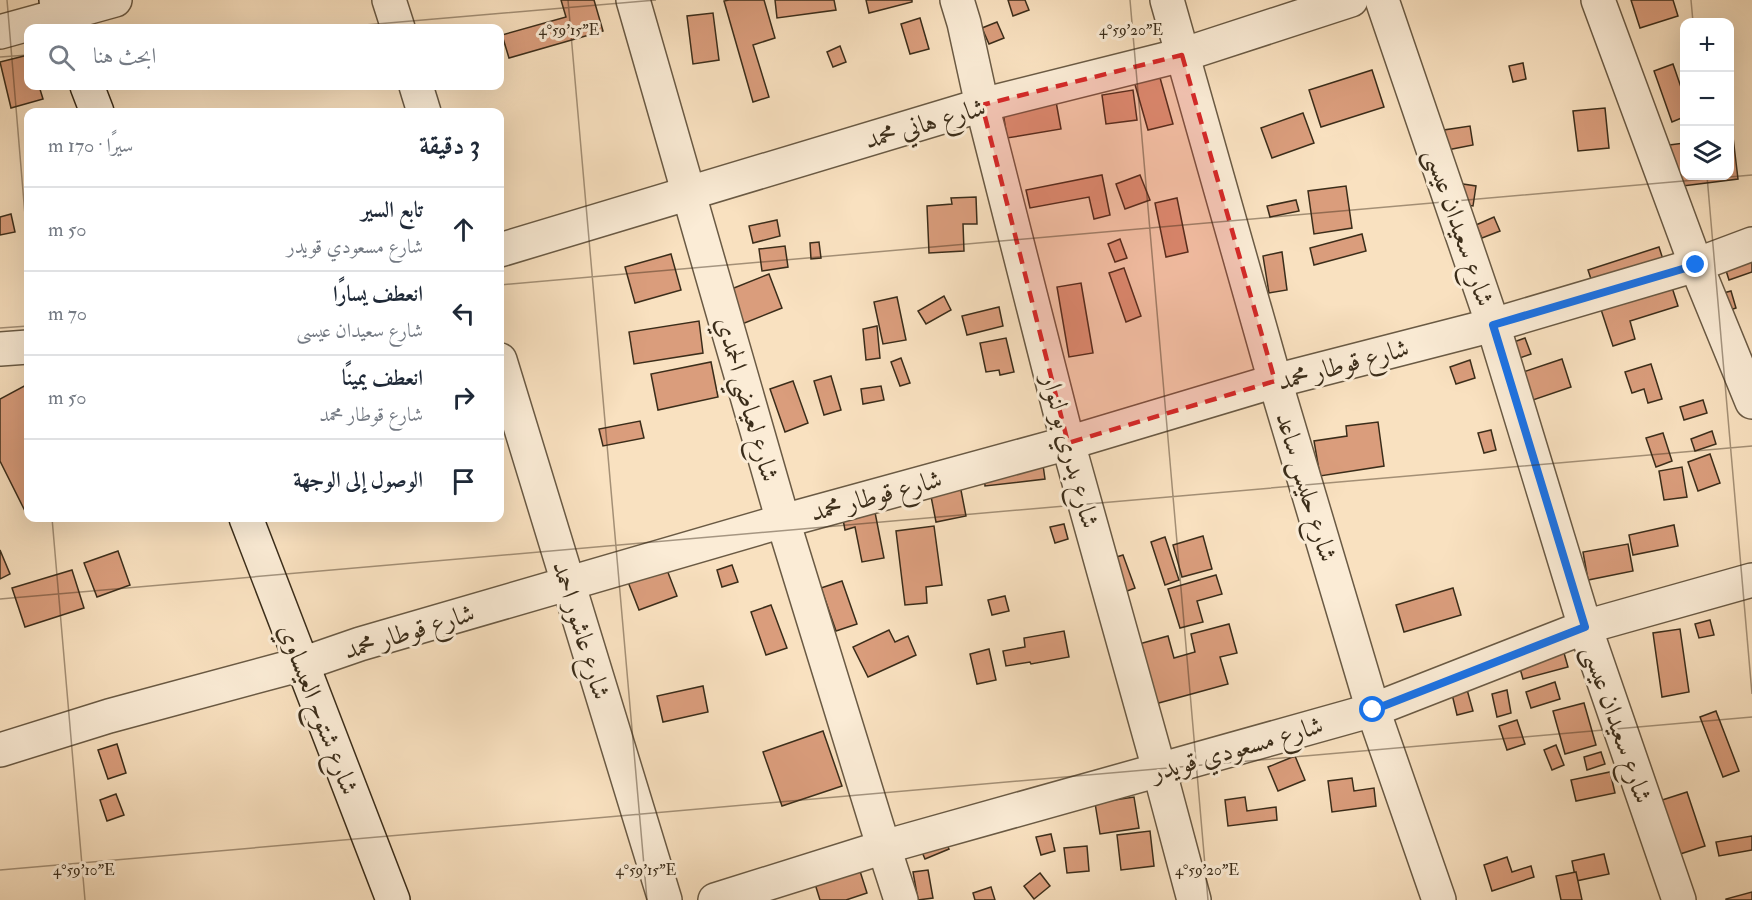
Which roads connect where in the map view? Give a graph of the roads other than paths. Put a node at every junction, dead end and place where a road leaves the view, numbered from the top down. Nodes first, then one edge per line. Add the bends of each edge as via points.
1 (115, 0) edge
2 (389, 0) edge
3 (633, 0) edge
4 (957, 0) edge
5 (1167, 0) edge
6 (1351, 0) edge
7 (1382, 0) edge
8 (1598, 0) edge
9 (62, 14) edge
10 (28, 24) edge
11 (397, 24) edge
12 (24, 25) edge
13 (0, 32) edge
14 (1182, 55) junction
15 (88, 90) edge
16 (417, 90) edge
17 (982, 105) junction
18 (95, 108) edge
19 (423, 108) edge
20 (688, 193) junction
21 (1752, 244) edge
22 (504, 249) edge
23 (1696, 265) junction
24 (1493, 325) junction
25 (24, 346) edge
26 (0, 349) edge
27 (504, 373) edge
28 (1275, 381) junction
29 (1752, 402) edge
30 (1068, 443) junction
31 (783, 520) junction
32 (248, 522) edge
33 (1752, 580) edge
34 (567, 584) junction
35 (1585, 627) junction
36 (302, 664) junction
37 (1373, 710) junction
38 (0, 750) edge
39 (1160, 770) junction
40 (884, 847) junction
41 (393, 900) edge
42 (665, 900) edge
43 (715, 900) edge
44 (901, 900) edge
45 (1194, 900) edge
46 (1438, 900) edge
47 (1679, 900) edge

1 - 9 street
2 - 11 street
3 - 20 street, شارع لعياضي الحمدي
4 - 17 street, شارع بدري بو لنوار
5 - 14 street, شارع حليس ساعد
6 - 14 street, شارع هاني محمد
7 - 24 street, شارع سعيدان عيسى
8 - 23 street
9 - 10 street
12 - 13 street
14 - 17 street, شارع هاني محمد
14 - 28 street, شارع حليس ساعد
15 - 18 street
16 - 19 street
17 - 20 street, شارع هاني محمد
17 - 30 street, شارع بدري بو لنوار
20 - 22 street, شارع هاني محمد
20 - 31 street, شارع لعياضي الحمدي
21 - 23 street, شارع قوطار محمد
23 - 24 street, شارع قوطار محمد
23 - 29 street
24 - 28 street, شارع قوطار محمد
24 - 35 street, شارع سعيدان عيسى
25 - 26 street
27 - 34 street, شارع عاشور احمد
28 - 30 street, شارع قوطار محمد
28 - 37 street, شارع حليس ساعد
30 - 31 street, شارع قوطار محمد
30 - 39 street, شارع بدري بو لنوار
31 - 34 street, شارع قوطار محمد
31 - 40 street, شارع لعياضي الحمدي
32 - 36 street, شارع شتوح العيساوي
33 - 35 street, شارع مسعودي قويدر
34 - 36 street, شارع قوطار محمد
34 - 42 street, شارع عاشور احمد
35 - 37 street, شارع مسعودي قويدر
35 - 47 street, شارع سعيدان عيسى
36 - 38 street, شارع قوطار محمد
36 - 41 street, شارع شتوح العيساوي
37 - 39 street, شارع مسعودي قويدر
37 - 46 street, شارع حليس ساعد
39 - 40 street, شارع مسعودي قويدر
39 - 45 street, شارع بدري بو لنوار
40 - 43 street, شارع مسعودي قويدر
40 - 44 street, شارع لعياضي الحمدي

